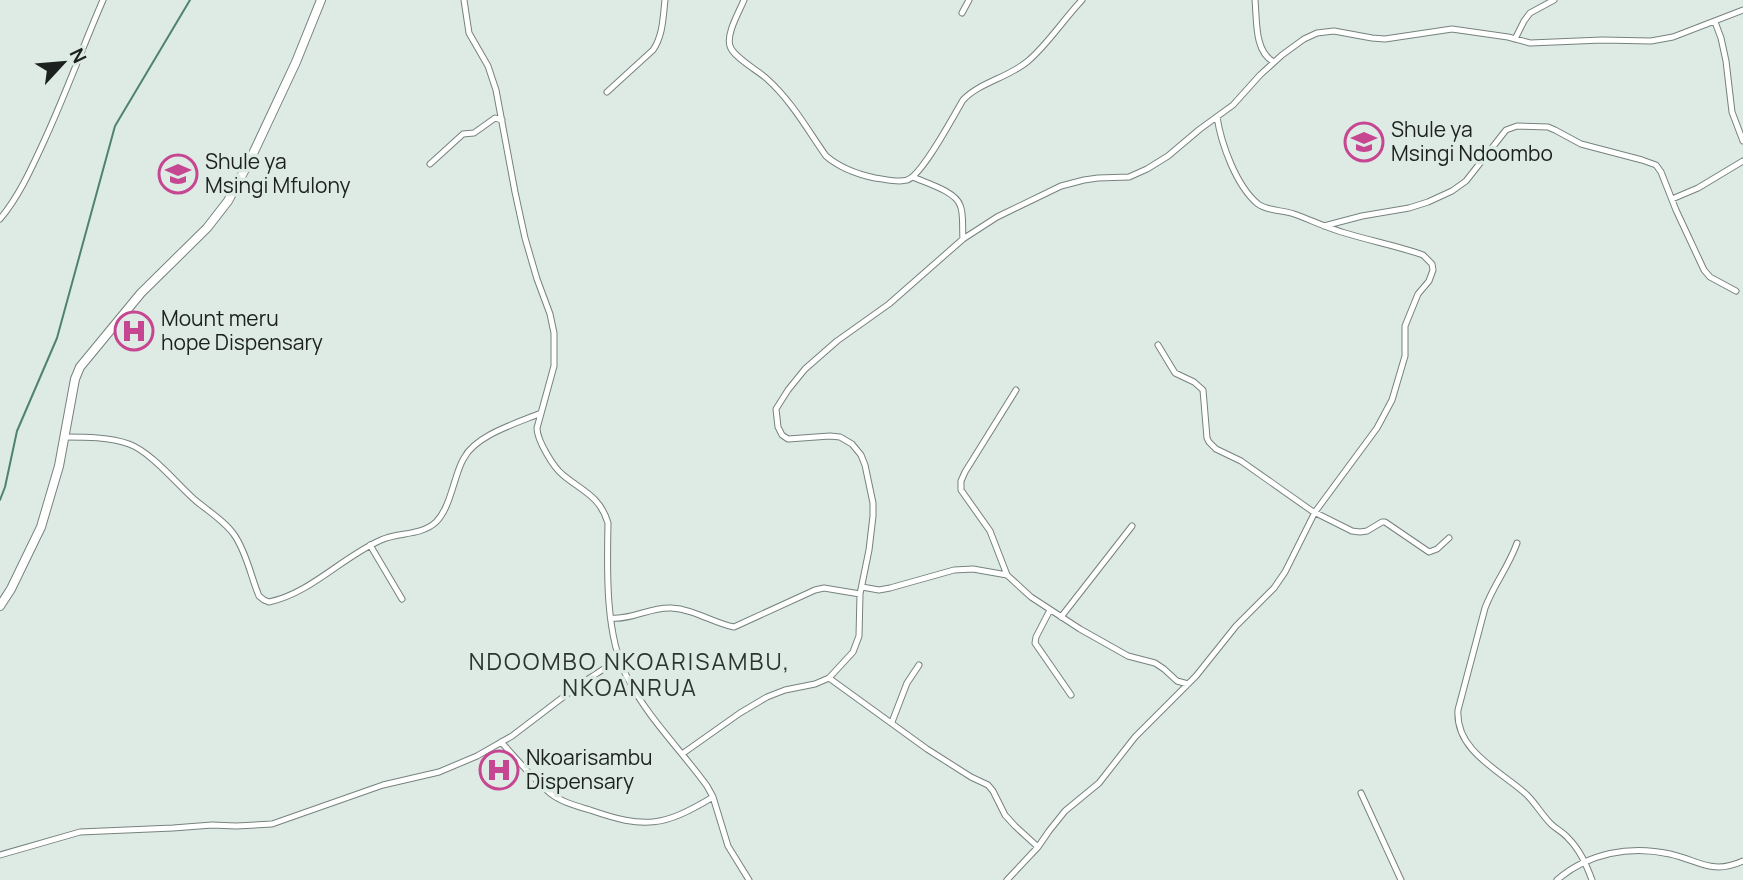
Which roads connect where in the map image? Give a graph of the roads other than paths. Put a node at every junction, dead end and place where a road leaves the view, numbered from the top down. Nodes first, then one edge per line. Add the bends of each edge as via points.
1 (103, 0) edge
2 (321, 0) edge
3 (464, 0) edge
4 (665, 0) edge
5 (744, 0) edge
6 (969, 0) edge
7 (1082, 0) edge
8 (1255, 0) edge
9 (1554, 0) edge
10 (1743, 10) edge
11 (962, 13) dead end
12 (1715, 22) junction
13 (1515, 39) junction
14 (1274, 62) junction
15 (607, 92) dead end
16 (1217, 117) junction
17 (502, 120) junction
18 (1743, 141) edge
19 (1743, 161) edge
20 (430, 164) dead end
21 (913, 177) junction
22 (1672, 199) junction
23 (0, 219) edge
24 (1324, 226) junction
25 (963, 239) junction
26 (1736, 291) dead end
27 (1158, 345) dead end
28 (1016, 390) dead end
29 (541, 413) junction
30 (65, 437) junction
31 (1315, 512) junction
32 (1132, 526) dead end
33 (1449, 538) dead end
34 (1517, 543) dead end
35 (370, 545) junction
36 (1007, 575) junction
37 (861, 590) junction
38 (402, 599) dead end
39 (0, 606) edge
40 (1050, 610) junction
41 (1061, 617) junction
42 (612, 618) junction
43 (619, 659) junction
44 (919, 665) dead end
45 (829, 678) junction
46 (1188, 684) junction
47 (1071, 695) dead end
48 (892, 722) junction
49 (501, 742) junction
50 (682, 754) junction
51 (1361, 793) dead end
52 (713, 797) junction
53 (1038, 847) junction
54 (0, 855) edge
55 (1743, 861) edge
56 (1585, 863) junction
57 (749, 880) edge
58 (1007, 880) edge
59 (1401, 880) edge
60 (1557, 880) edge
61 (1592, 880) edge

1 - 23 street via 32,169
2 - 30 street via 228,201 141,293 80,367
3 - 17 street via 469,33 490,71
4 - 15 street via 658,43
5 - 21 street via 730,34 732,51 785,98 825,156 865,175 900,181
6 - 11 street
7 - 21 street via 1028,61 963,100
8 - 14 street via 1261,46
9 - 13 street via 1530,13
10 - 12 street
12 - 13 street via 1660,41 1530,43
12 - 18 street via 1726,61 1732,112
13 - 14 street via 1452,29 1385,39 1334,31 1304,39
14 - 16 street
16 - 24 street via 1232,165 1257,203
16 - 25 street via 1147,169 1129,177 1091,179 1061,187
17 - 20 street via 495,118 474,133 463,134
17 - 29 street via 525,238 554,332 554,366
19 - 22 street
21 - 25 street via 957,199
22 - 24 street via 1652,163 1581,144 1548,127 1517,126 1506,130 1466,181 1452,191 1409,208
22 - 26 street via 1704,270
24 - 31 street via 1423,255 1433,270 1405,326 1405,356 1392,400 1377,428
25 - 37 street via 805,369 776,409 779,431 788,439 840,437 860,455 873,503
27 - 31 street via 1175,373 1203,390 1206,432 1213,447
28 - 36 street via 960,485 990,531
29 - 35 street via 470,449 445,509 433,524
29 - 42 street via 536,431 544,448 559,472 586,490 606,517
30 - 35 street via 119,441 140,450 231,531 264,600 290,594
30 - 39 street via 41,527
31 - 33 street via 1355,532 1385,522 1429,552
31 - 46 street via 1274,588 1236,625
32 - 41 street
34 - 56 street via 1485,608 1458,722 1472,749 1525,793 1578,849
35 - 38 street
36 - 37 street via 954,570 890,588
36 - 40 street
37 - 42 street via 824,587 734,627 675,608
37 - 45 street via 857,644
40 - 41 street
40 - 47 street via 1035,643
41 - 46 street
42 - 43 street
43 - 49 street
43 - 50 street via 636,695
44 - 48 street
45 - 48 street
45 - 50 street via 767,697
46 - 53 street via 1135,737 1098,783 1065,811
48 - 53 street via 988,785 1005,815
49 - 52 street via 553,795 625,821 663,821
49 - 54 street via 439,772 383,785 272,824 80,832
50 - 52 street
51 - 59 street
52 - 57 street via 729,846
53 - 58 street
55 - 56 street via 1710,867 1668,854 1620,851
56 - 60 street
56 - 61 street

